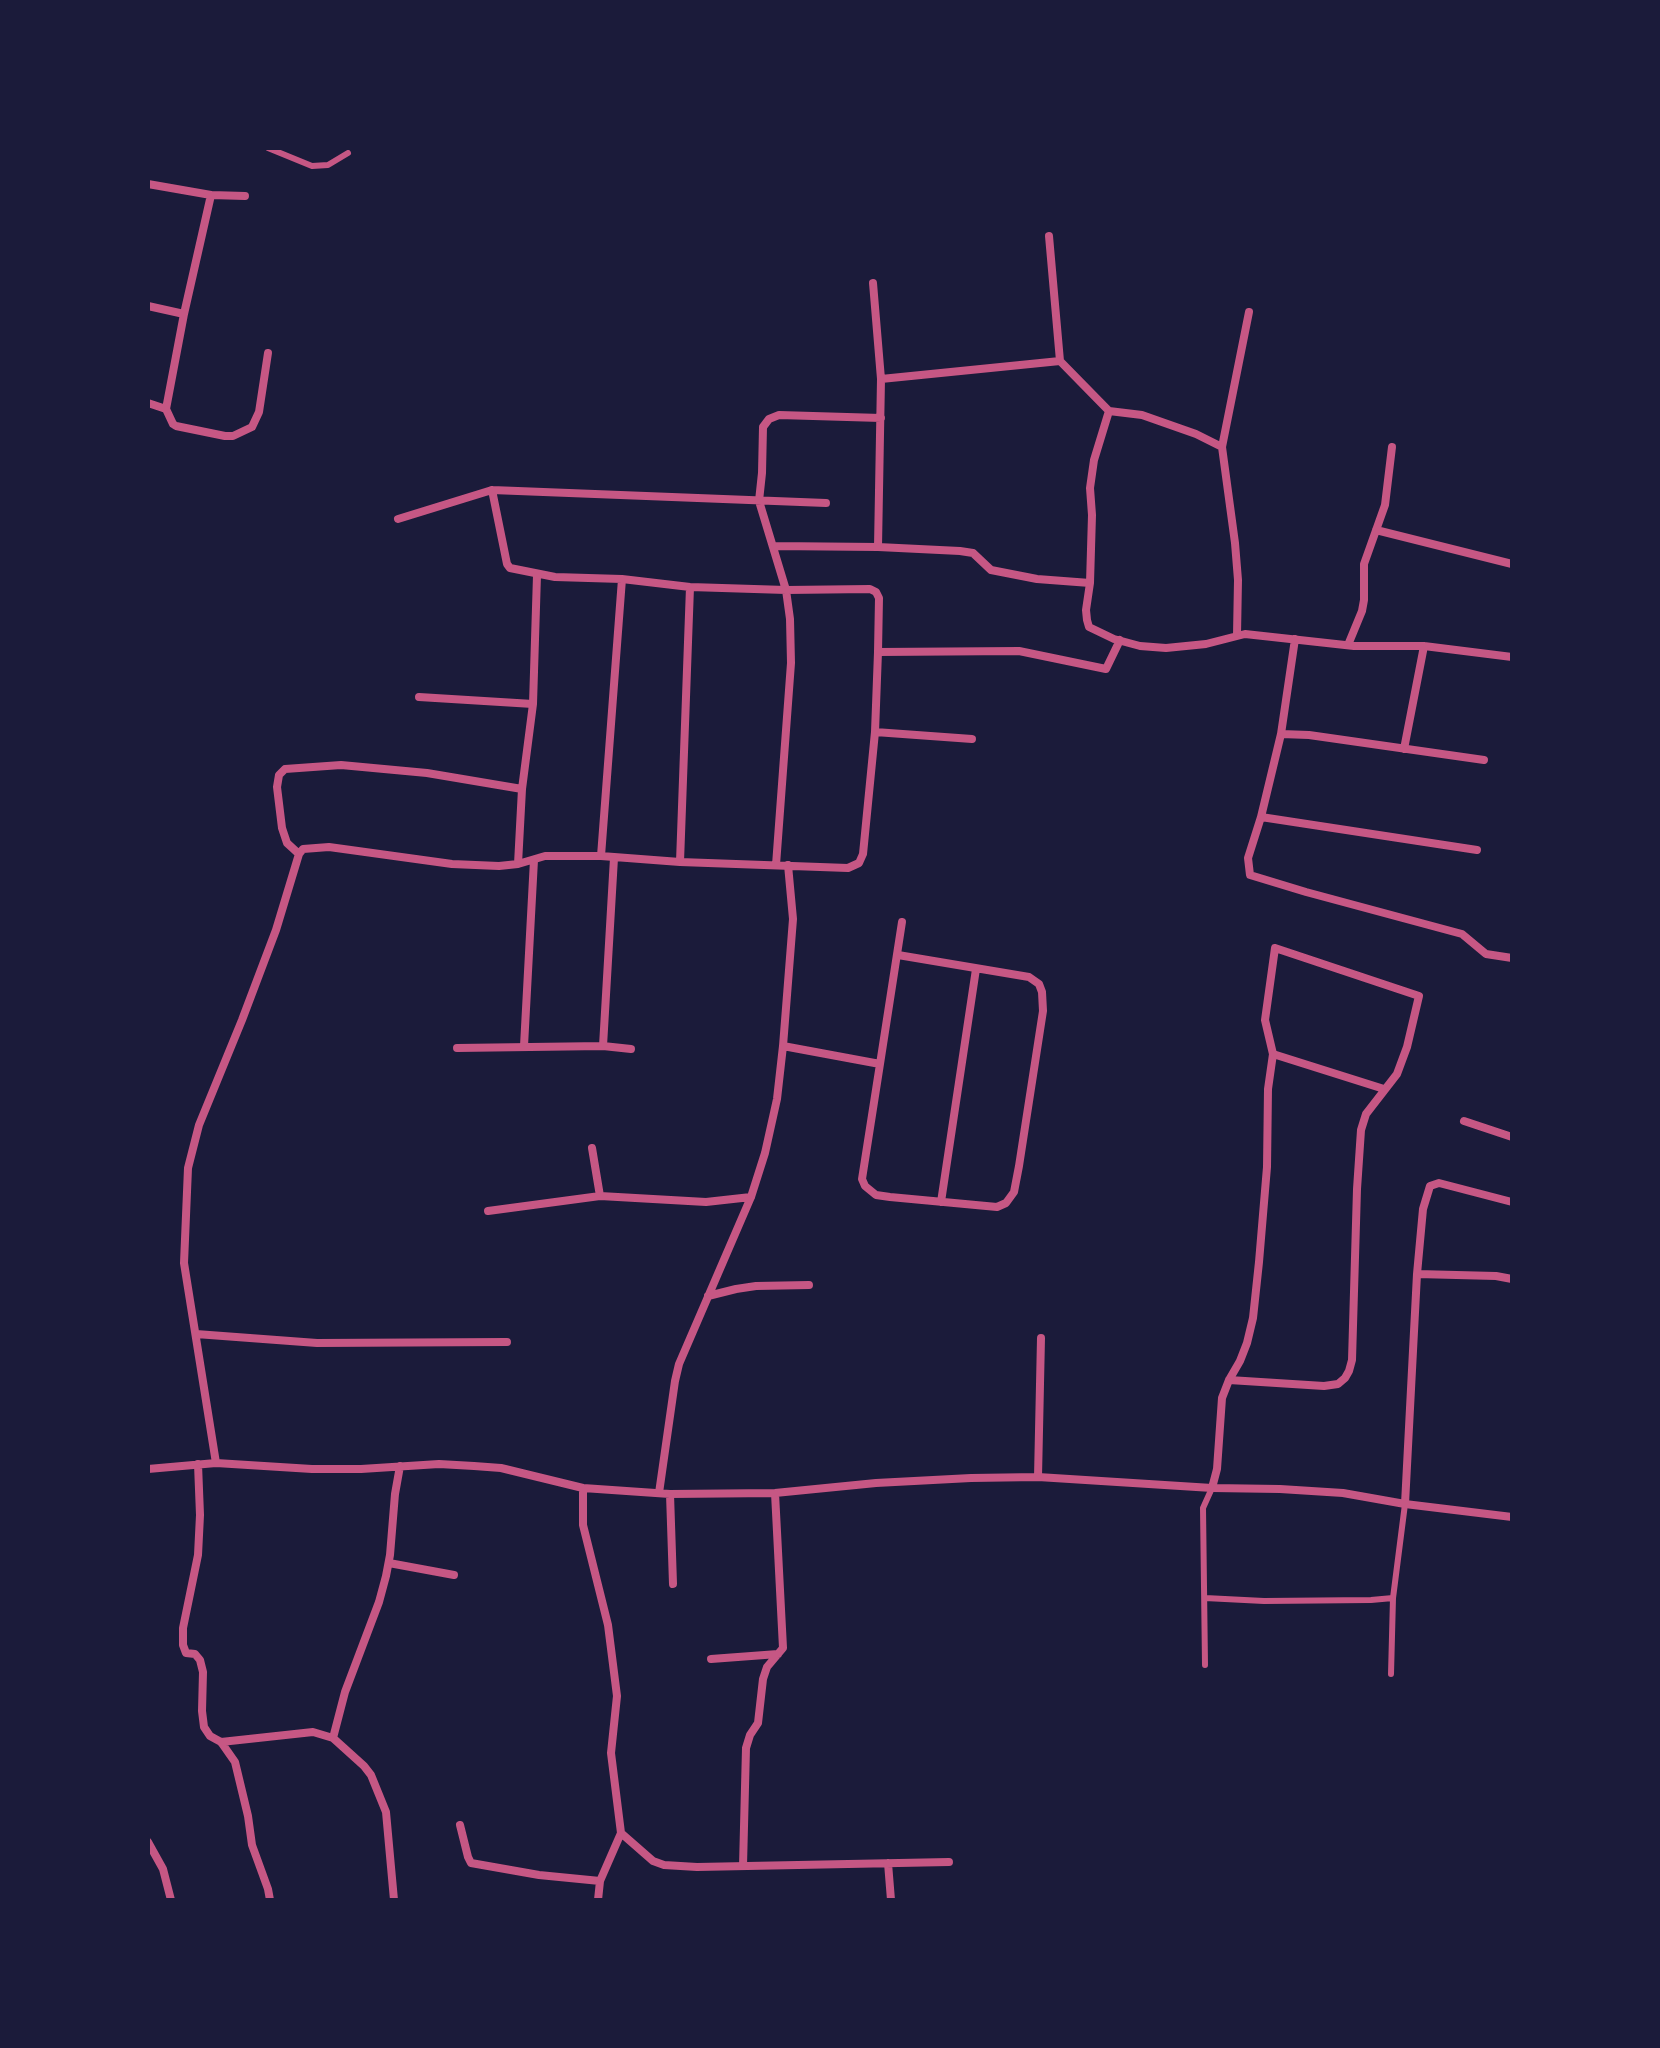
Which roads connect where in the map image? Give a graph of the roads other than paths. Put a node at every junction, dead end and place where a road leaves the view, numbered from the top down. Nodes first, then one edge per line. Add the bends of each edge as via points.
1 (268, 148) edge
2 (348, 153) dead end
3 (148, 184) edge
4 (211, 195) junction
5 (245, 196) dead end
6 (1049, 236) dead end
7 (873, 283) dead end
8 (148, 306) edge
9 (1249, 312) dead end
10 (184, 314) junction
11 (268, 353) dead end
12 (1060, 361) junction
13 (881, 379) junction
14 (148, 403) edge
15 (166, 409) junction
16 (1109, 411) junction
17 (881, 418) junction
18 (1222, 447) junction
19 (1392, 447) dead end
20 (492, 490) junction
21 (759, 501) junction
22 (826, 503) dead end
23 (398, 519) dead end
24 (1376, 530) junction
25 (773, 546) junction
26 (878, 547) junction
27 (1512, 564) edge
28 (537, 575) junction
29 (622, 579) junction
30 (1090, 583) junction
31 (690, 587) junction
32 (786, 590) junction
33 (1237, 635) junction
34 (1295, 639) junction
35 (1120, 640) junction
36 (1348, 645) junction
37 (1424, 646) junction
38 (878, 652) junction
39 (1512, 657) edge
40 (419, 697) dead end
41 (533, 704) junction
42 (875, 732) junction
43 (1281, 734) junction
44 (972, 739) dead end
45 (1404, 749) junction
46 (1484, 760) dead end
47 (522, 789) junction
48 (1261, 817) junction
49 (1477, 850) dead end
50 (299, 854) junction
51 (601, 856) junction
52 (614, 858) junction
53 (534, 860) junction
54 (680, 862) junction
55 (518, 864) junction
56 (776, 865) junction
57 (788, 865) junction
58 (902, 922) dead end
59 (898, 955) junction
60 (1512, 958) edge
61 (976, 969) junction
62 (524, 1046) junction
63 (603, 1046) junction
64 (783, 1046) junction
65 (457, 1048) dead end
66 (631, 1049) dead end
67 (1273, 1054) junction
68 (880, 1064) junction
69 (1384, 1089) junction
70 (1464, 1121) dead end
71 (1512, 1137) edge
72 (592, 1148) dead end
73 (600, 1196) junction
74 (751, 1197) junction
75 (941, 1202) junction
76 (1512, 1202) edge
77 (488, 1211) dead end
78 (1417, 1274) junction
79 (1512, 1279) edge
80 (809, 1285) dead end
81 (708, 1296) junction
82 (196, 1334) junction
83 (1041, 1338) dead end
84 (507, 1342) dead end
85 (1229, 1380) junction
86 (216, 1463) junction
87 (198, 1464) junction
88 (400, 1466) junction
89 (148, 1469) edge
90 (1038, 1477) junction
91 (583, 1488) junction
92 (1212, 1488) junction
93 (659, 1493) junction
94 (775, 1493) junction
95 (670, 1494) junction
96 (1405, 1504) junction
97 (1512, 1517) edge
98 (389, 1563) junction
99 (454, 1575) dead end
100 (673, 1584) dead end
101 (1205, 1598) junction
102 (1393, 1598) junction
103 (779, 1654) junction
104 (711, 1659) dead end
105 (1205, 1665) dead end
106 (1391, 1674) dead end
107 (333, 1738) junction
108 (221, 1742) junction
109 (460, 1825) dead end
110 (621, 1833) junction
111 (148, 1842) edge
112 (949, 1862) dead end
113 (888, 1863) junction
114 (743, 1866) junction
115 (600, 1881) junction
116 (171, 1900) edge
117 (270, 1900) edge
118 (394, 1900) edge
119 (598, 1900) edge
120 (891, 1900) edge

1 - 2 lane via 312,166 328,165
3 - 4 street
4 - 5 street
4 - 10 street
6 - 12 street
7 - 13 street
8 - 10 street
9 - 18 street
10 - 15 street
11 - 15 street via 259,412 247,431 225,436 176,426
12 - 13 street
12 - 16 street
13 - 17 street
14 - 15 street
16 - 18 street via 1142,415
16 - 30 street via 1090,488
17 - 21 street via 769,419 763,427
17 - 26 street
18 - 33 street via 1238,580
19 - 24 street
20 - 21 street
20 - 23 street
20 - 28 street via 507,564
21 - 22 street
21 - 25 street
24 - 27 street
24 - 36 street via 1364,564 1362,611
25 - 26 street
25 - 32 street
26 - 30 street via 973,553 991,570
28 - 29 street
28 - 41 street
29 - 31 street
29 - 51 street
30 - 35 street via 1089,627
31 - 32 street
31 - 54 street
32 - 38 street via 876,592
32 - 56 street via 791,663
33 - 34 street
33 - 35 street via 1166,648
34 - 36 street
34 - 43 street
35 - 38 street via 1106,669 1019,651
36 - 37 street
37 - 39 street
37 - 45 street
38 - 42 street
40 - 41 street
41 - 47 street
42 - 44 street
42 - 57 street via 859,863 848,868
43 - 45 street
43 - 48 street
45 - 46 street
47 - 50 street via 341,765 285,769 277,787 282,828 287,843
47 - 55 street
48 - 49 street
48 - 60 street via 1248,858 1250,875 1462,934 1486,954
50 - 55 street via 329,847 452,864
50 - 82 street via 188,1168 184,1263
51 - 52 street
51 - 53 street
52 - 54 street
52 - 63 street
53 - 55 street
53 - 62 street
54 - 56 street
56 - 57 street
57 - 64 street via 793,919
58 - 59 street
59 - 61 street
59 - 68 street
61 - 75 street
61 - 75 street via 1029,977 1039,984 1043,1011 1014,1192 997,1207
62 - 63 street
62 - 65 street
63 - 66 street
64 - 68 street
64 - 74 street via 777,1099
67 - 69 street
67 - 69 street via 1265,1020 1275,948 1419,996 1397,1074
67 - 85 street via 1253,1318
68 - 75 street via 865,1186 876,1195
69 - 85 street via 1361,1130 1349,1371 1338,1384 1324,1386
70 - 71 street
72 - 73 street
73 - 74 street via 706,1202
73 - 77 street
74 - 81 street
76 - 78 street via 1432,1184 1423,1209
78 - 79 street
78 - 96 street
80 - 81 street via 756,1286
81 - 93 street via 677,1373
82 - 84 street via 317,1343
82 - 86 street
83 - 90 street
85 - 92 street via 1222,1398
86 - 87 street
86 - 88 street via 312,1469
87 - 89 street
87 - 108 street via 198,1555 183,1645 186,1653 200,1660 204,1727
88 - 91 street via 501,1468
88 - 98 street
90 - 92 street
90 - 94 street
91 - 93 street
91 - 110 street via 583,1525 616,1682 611,1753
92 - 96 street via 1343,1493
92 - 101 lane via 1203,1508
93 - 95 street
94 - 95 street
94 - 103 street via 783,1639
95 - 100 street
96 - 97 street
96 - 102 lane
98 - 99 street
98 - 107 street
101 - 102 lane
101 - 105 lane
102 - 106 lane
103 - 104 street
103 - 114 street via 767,1667 758,1723 746,1748
107 - 108 street via 313,1732
107 - 118 street via 371,1775 386,1812
108 - 117 street via 235,1762
109 - 115 street via 471,1863
110 - 114 street via 664,1865
110 - 115 street
111 - 116 street
112 - 113 street
113 - 114 street
113 - 120 street
115 - 119 street

